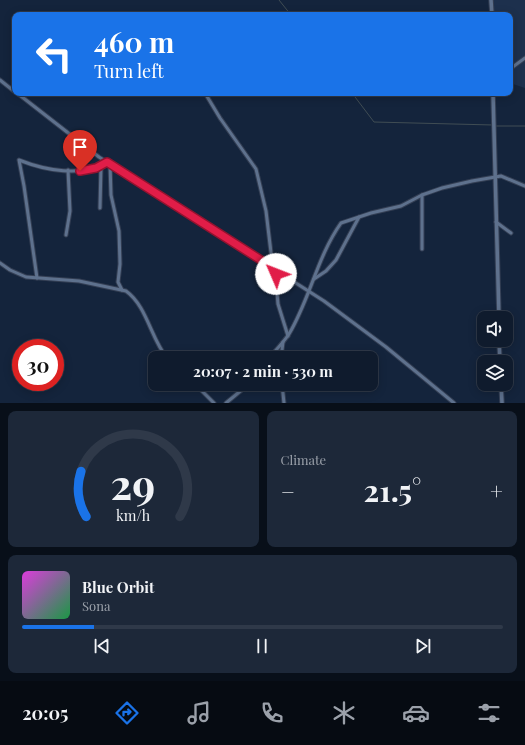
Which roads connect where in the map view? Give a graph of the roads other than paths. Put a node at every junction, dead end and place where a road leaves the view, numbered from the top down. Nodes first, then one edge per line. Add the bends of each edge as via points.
1 (492, 0) edge
2 (492, 12) edge
3 (525, 58) edge
4 (513, 67) edge
5 (0, 80) edge
6 (12, 89) edge
7 (21, 96) edge
8 (207, 96) edge
9 (493, 96) edge
10 (108, 163) junction
11 (101, 166) junction
12 (68, 170) junction
13 (496, 177) junction
14 (525, 186) edge
15 (422, 195) junction
16 (100, 208) dead end
17 (359, 217) junction
18 (496, 222) junction
19 (511, 233) dead end
20 (66, 235) dead end
21 (422, 249) dead end
22 (0, 263) edge
23 (270, 266) junction
24 (275, 269) junction
25 (37, 278) junction
26 (314, 279) junction
27 (122, 290) junction
28 (308, 291) junction
29 (499, 311) edge
30 (288, 336) junction
31 (283, 342) junction
32 (161, 351) edge
33 (275, 351) edge
34 (282, 351) edge
35 (202, 391) edge
36 (240, 391) edge
37 (283, 391) edge
38 (501, 391) edge
39 (213, 402) edge
40 (226, 403) edge
41 (284, 403) edge
42 (454, 403) edge
43 (502, 403) edge

1 - 2 street
3 - 4 street
5 - 6 street
7 - 10 street via 77,142
8 - 23 street via 256,169 266,211 272,261
9 - 13 street
10 - 11 street
10 - 23 street
10 - 27 street via 111,195 119,232 118,282
11 - 12 street via 84,171
11 - 16 street
12 - 20 street via 70,211
12 - 25 street via 34,166 18,160
13 - 14 street via 501,176
13 - 15 street
13 - 18 street
15 - 17 street via 401,206
15 - 21 street
17 - 26 street via 336,260
17 - 26 street via 341,223
18 - 19 street
18 - 29 street
22 - 25 street via 20,275
23 - 24 street
24 - 28 street
24 - 30 street via 278,304
25 - 27 street via 79,281
26 - 28 street
27 - 32 street via 132,296
28 - 30 street
28 - 42 street via 370,335
30 - 31 street
31 - 33 street
31 - 34 street
35 - 39 street
36 - 40 street
37 - 41 street
38 - 43 street

